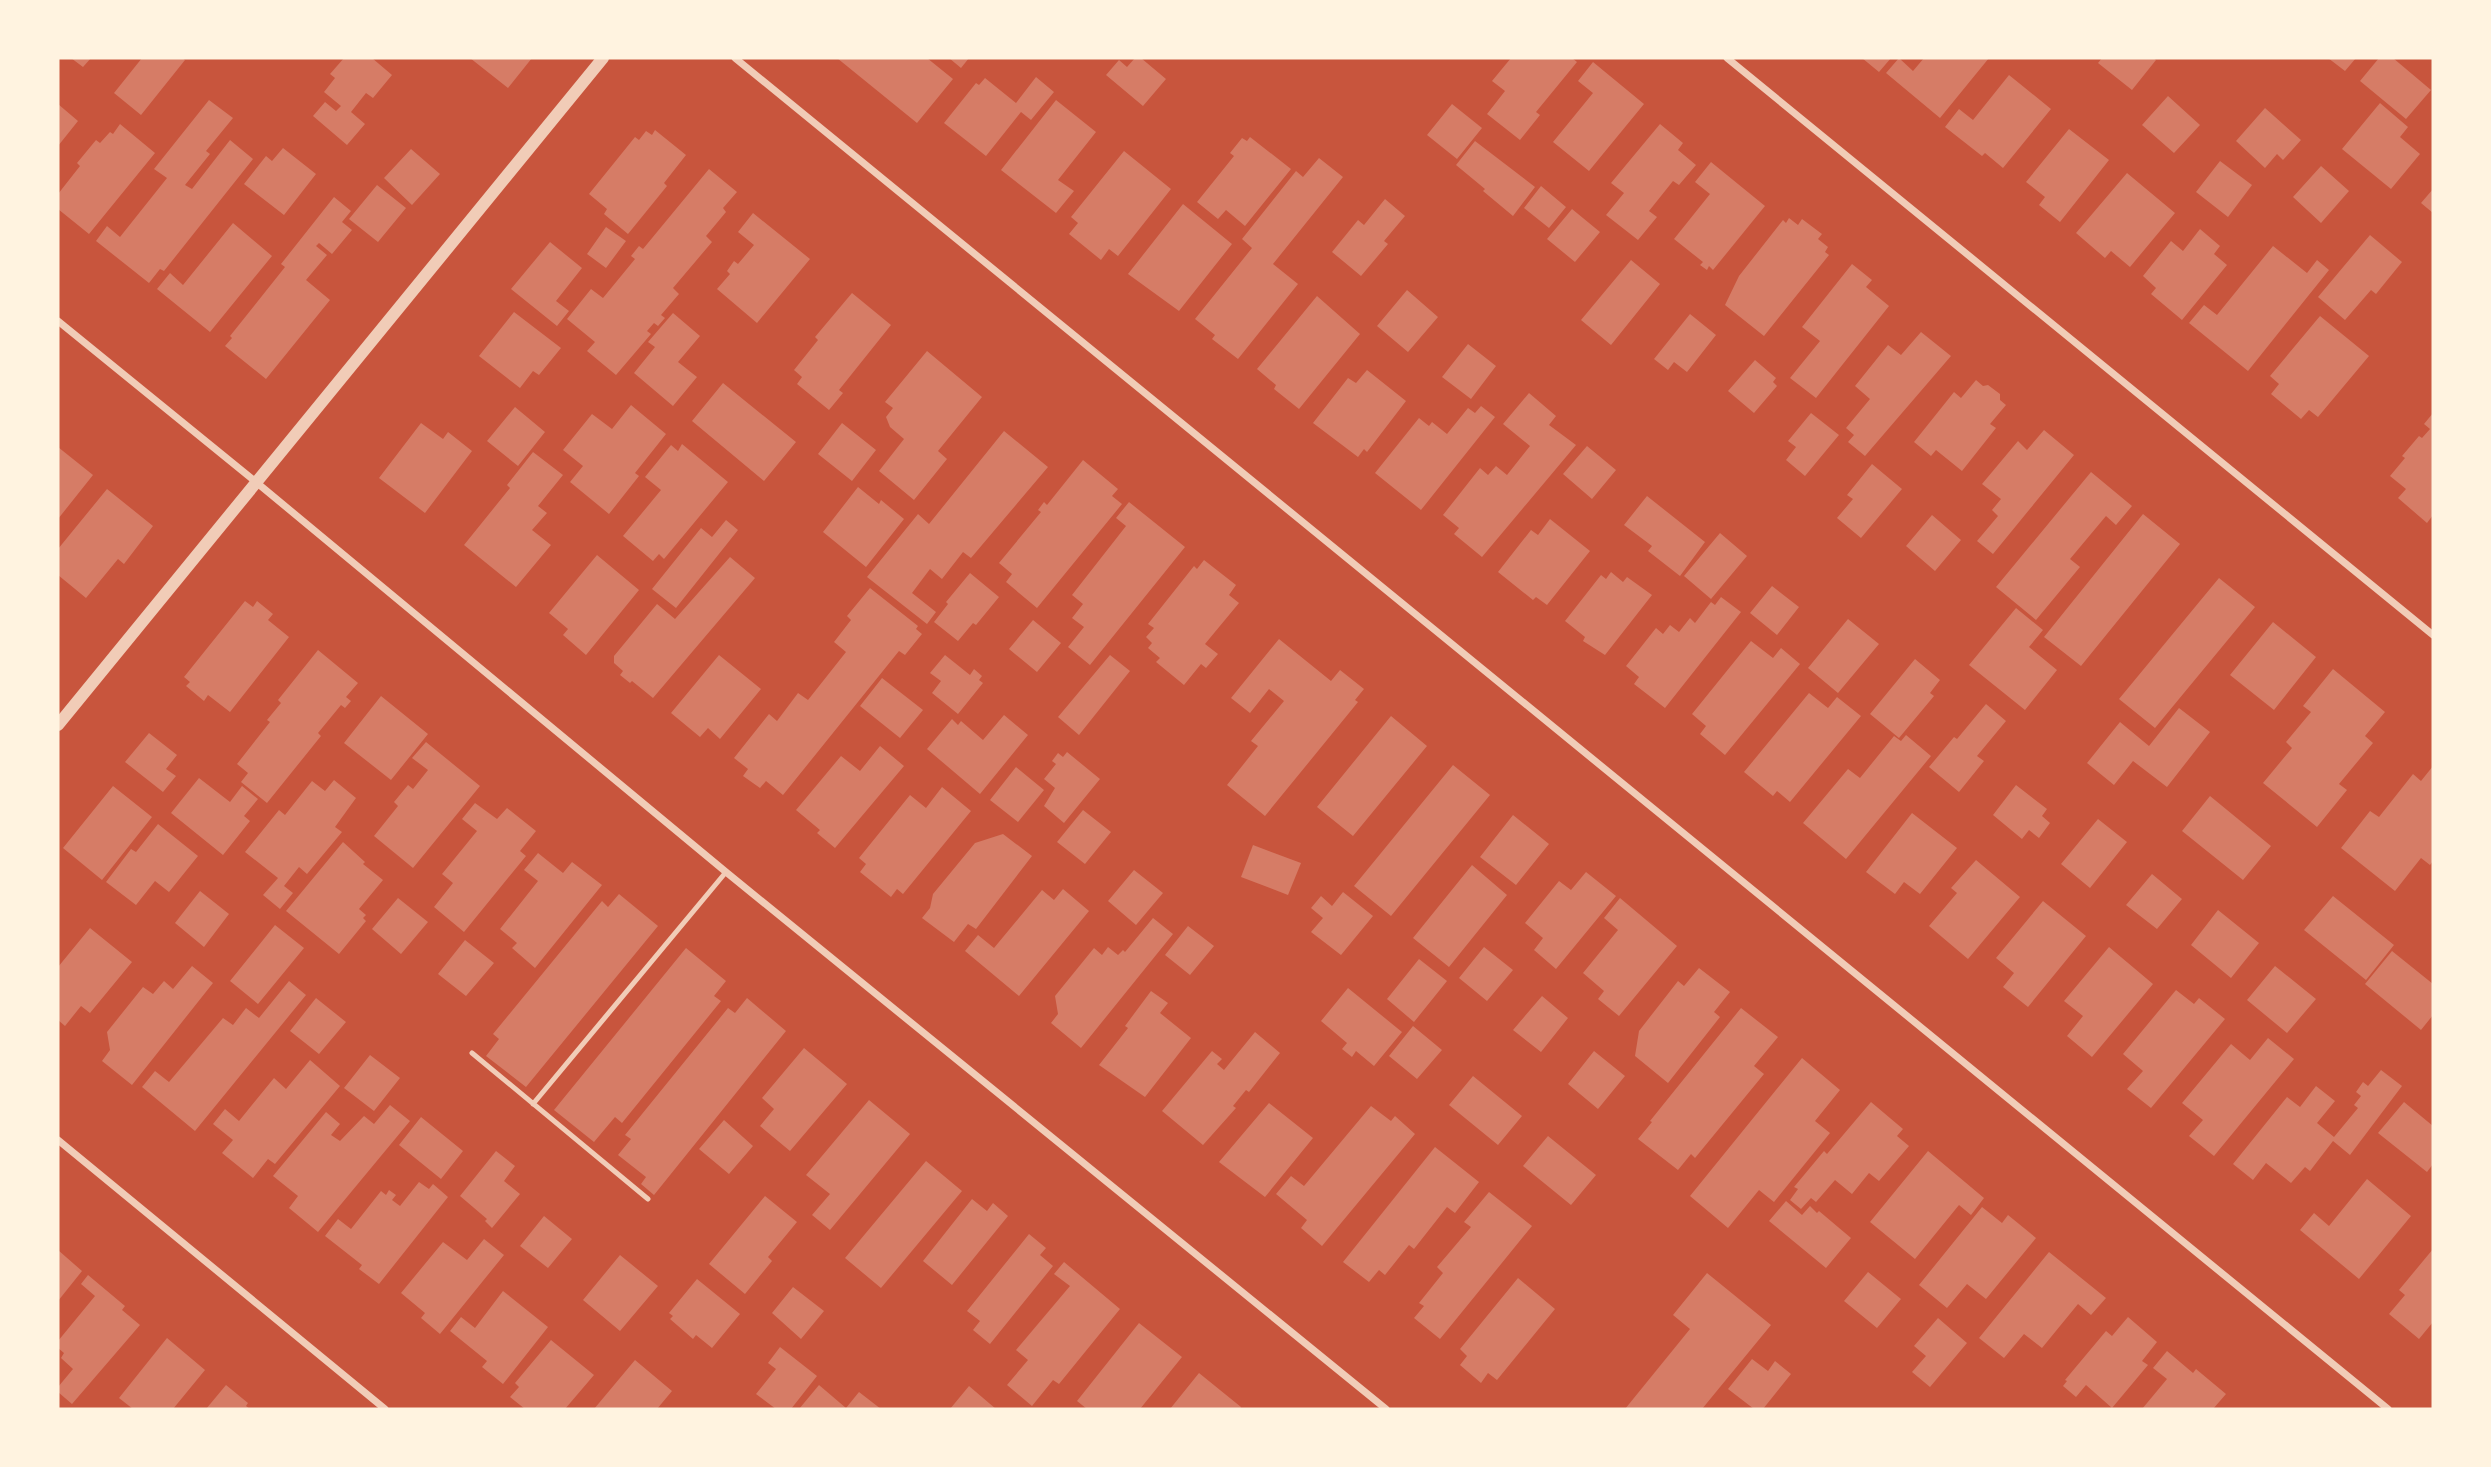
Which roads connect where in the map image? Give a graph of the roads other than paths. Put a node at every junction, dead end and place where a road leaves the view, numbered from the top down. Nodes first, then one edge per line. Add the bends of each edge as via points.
1 (603, 58) edge
2 (735, 58) edge
3 (1727, 58) edge
4 (58, 321) edge
5 (256, 482) junction
6 (2433, 635) edge
7 (58, 725) edge
8 (726, 872) junction
9 (472, 1053) dead end
10 (533, 1104) junction
11 (58, 1140) edge
12 (648, 1199) dead end
13 (385, 1409) edge
14 (1386, 1409) edge
15 (2388, 1409) edge

1 - 5 street
2 - 15 street
3 - 6 street
4 - 5 street
5 - 7 street
5 - 8 street
8 - 10 lane
8 - 14 street
9 - 10 lane
10 - 12 lane
11 - 13 street

